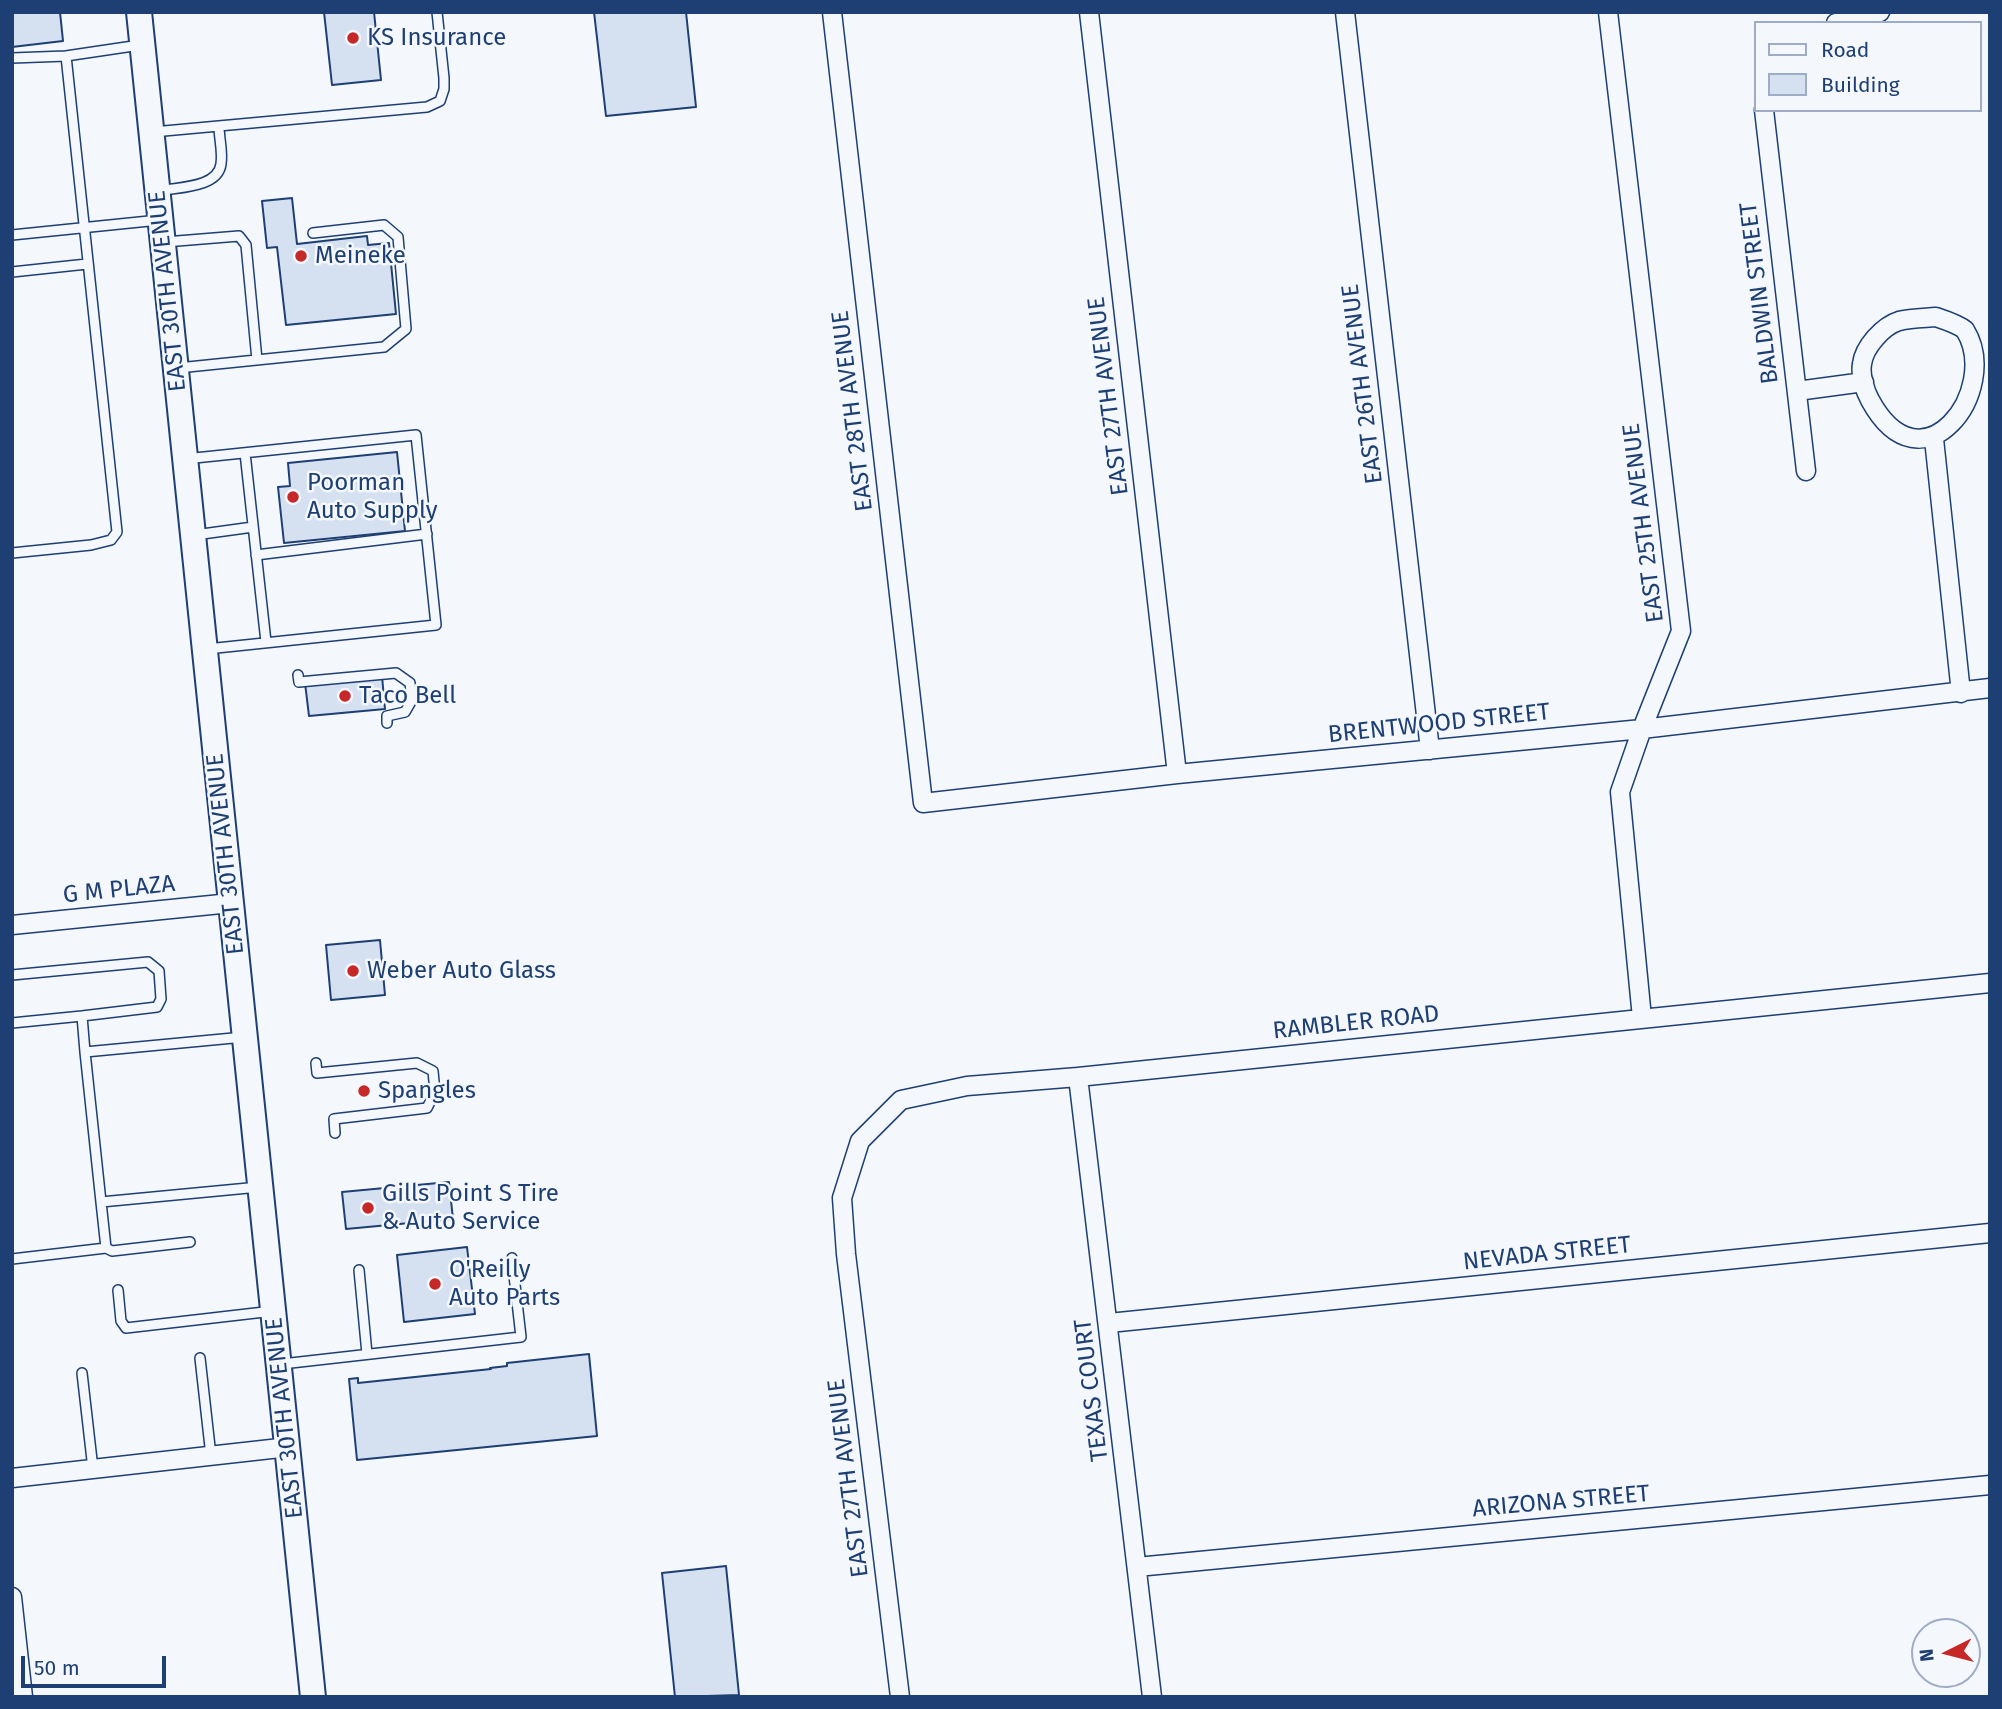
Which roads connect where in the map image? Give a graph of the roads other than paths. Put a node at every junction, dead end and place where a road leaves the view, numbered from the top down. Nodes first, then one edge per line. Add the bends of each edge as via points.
1 (139, 12) edge
2 (437, 12) edge
3 (832, 12) edge
4 (1089, 12) edge
5 (1345, 12) edge
6 (1608, 12) edge
7 (1880, 12) edge
8 (1851, 21) edge
9 (142, 45) junction
10 (66, 56) junction
11 (12, 58) edge
12 (1763, 112) edge
13 (219, 126) junction
14 (152, 133) junction
15 (158, 191) junction
16 (84, 228) junction
17 (162, 231) junction
18 (313, 233) dead end
19 (12, 235) edge
20 (88, 264) junction
21 (12, 272) edge
22 (257, 360) junction
23 (176, 368) junction
24 (1864, 382) junction
25 (1797, 391) junction
26 (1934, 439) junction
27 (245, 453) junction
28 (185, 459) junction
29 (1806, 471) dead end
30 (253, 527) junction
31 (427, 534) junction
32 (193, 535) junction
33 (12, 553) edge
34 (256, 555) junction
35 (266, 642) junction
36 (205, 650) junction
37 (298, 675) dead end
38 (1990, 688) edge
39 (1961, 693) junction
40 (387, 723) dead end
41 (1642, 729) junction
42 (1430, 750) junction
43 (1177, 774) junction
44 (923, 803) joint
45 (231, 903) junction
46 (12, 925) edge
47 (12, 975) edge
48 (1990, 983) edge
49 (82, 1016) junction
50 (1642, 1018) junction
51 (12, 1023) edge
52 (245, 1037) junction
53 (85, 1052) junction
54 (316, 1063) dead end
55 (1078, 1077) junction
56 (335, 1133) dead end
57 (261, 1187) junction
58 (101, 1202) junction
59 (1990, 1233) edge
60 (190, 1242) dead end
61 (106, 1248) junction
62 (846, 1254) joint
63 (512, 1258) dead end
64 (12, 1259) edge
65 (359, 1270) dead end
66 (118, 1290) dead end
67 (274, 1311) junction
68 (1109, 1323) junction
69 (367, 1354) junction
70 (200, 1357) dead end
71 (280, 1364) junction
72 (82, 1373) dead end
73 (289, 1447) junction
74 (211, 1456) junction
75 (93, 1469) junction
76 (12, 1478) edge
77 (1990, 1485) edge
78 (1137, 1567) junction
79 (12, 1597) edge
80 (23, 1697) edge
81 (313, 1697) edge
82 (900, 1697) edge
83 (1152, 1697) edge

1 - 9 main road, EAST 30TH AVENUE
2 - 13 lane via 444,78 440,101 427,107
3 - 44 street, EAST 28TH AVENUE
4 - 43 street, EAST 27TH AVENUE
5 - 42 street, EAST 26TH AVENUE
6 - 41 street, EAST 25TH AVENUE via 1681,631
7 - 8 street
9 - 10 lane
9 - 14 main road, EAST 30TH AVENUE
10 - 11 lane
10 - 16 lane
12 - 25 street, BALDWIN STREET
13 - 14 lane
13 - 15 lane via 222,163 215,177
14 - 15 main road, EAST 30TH AVENUE
15 - 17 main road, EAST 30TH AVENUE
16 - 17 lane
16 - 19 lane
16 - 20 lane
17 - 22 lane via 239,236 246,245
17 - 23 main road, EAST 30TH AVENUE
18 - 22 lane via 384,225 398,237 406,329 384,347
20 - 21 lane
20 - 33 lane via 117,532 111,540 91,545
22 - 23 lane
23 - 28 main road, EAST 30TH AVENUE
24 - 25 street
24 - 26 street via 1878,416 1898,433
24 - 26 street via 1862,364 1875,335 1897,321 1936,317 1964,328 1981,354 1982,384 1968,413 1950,432
25 - 29 street, BALDWIN STREET
26 - 39 street
27 - 28 lane
27 - 30 lane
27 - 31 lane via 416,435
28 - 32 main road, EAST 30TH AVENUE
30 - 32 lane
30 - 34 lane
31 - 34 lane
31 - 35 lane via 436,625
32 - 36 main road, EAST 30TH AVENUE
34 - 35 lane
35 - 36 lane
36 - 45 main road, EAST 30TH AVENUE
37 - 40 lane via 299,682 396,673 410,683 412,700 405,712 387,716
38 - 39 street, BRENTWOOD STREET
39 - 41 street, BRENTWOOD STREET
41 - 42 street, BRENTWOOD STREET
41 - 50 street, EAST 25TH AVENUE via 1620,792
42 - 43 street, BRENTWOOD STREET
43 - 44 street, BRENTWOOD STREET
45 - 46 street, G M PLAZA
45 - 52 main road, EAST 30TH AVENUE
47 - 49 lane via 148,962 159,971 161,999 157,1007
48 - 50 street, RAMBLER ROAD
49 - 51 lane
49 - 53 lane
50 - 55 street, RAMBLER ROAD
52 - 53 lane
52 - 57 main road, EAST 30TH AVENUE
53 - 58 lane
54 - 56 lane via 317,1073 417,1063 433,1071 435,1092 427,1108 334,1119
55 - 62 street, RAMBLER ROAD via 967,1086 901,1100 860,1141 842,1198
55 - 68 street, TEXAS COURT
57 - 58 lane
57 - 67 main road, EAST 30TH AVENUE
58 - 61 lane
59 - 68 street, NEVADA STREET
60 - 61 lane
61 - 64 lane
62 - 82 street, EAST 27TH AVENUE
63 - 69 lane via 521,1337
65 - 69 lane
66 - 67 lane via 126,1328
67 - 71 main road, EAST 30TH AVENUE
68 - 78 street, TEXAS COURT
69 - 71 lane
70 - 74 lane
71 - 73 main road, EAST 30TH AVENUE
72 - 75 lane
73 - 74 street
73 - 81 main road, EAST 30TH AVENUE
74 - 75 street
75 - 76 street
77 - 78 street, ARIZONA STREET
78 - 83 street, TEXAS COURT
79 - 80 street

